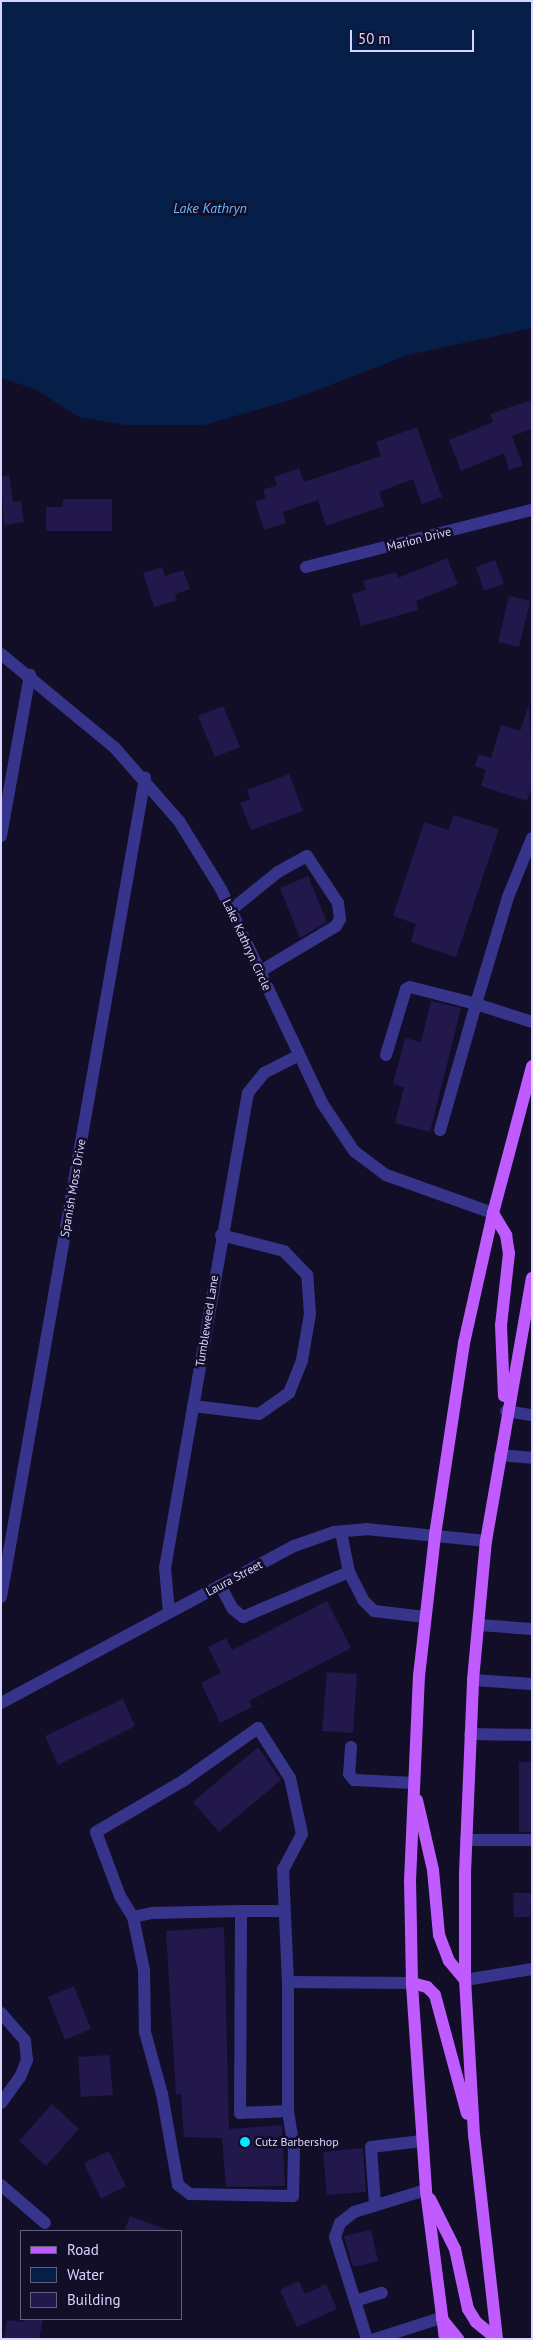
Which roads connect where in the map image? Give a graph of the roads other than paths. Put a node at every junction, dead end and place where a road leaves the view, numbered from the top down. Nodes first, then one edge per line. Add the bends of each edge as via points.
1 (532, 510) edge
2 (306, 567) dead end
3 (1, 654) edge
4 (30, 675) junction
5 (145, 778) junction
6 (1, 836) edge
7 (532, 838) edge
8 (231, 910) junction
9 (260, 972) junction
10 (476, 1004) junction
11 (532, 1022) edge
12 (386, 1055) dead end
13 (298, 1056) junction
14 (532, 1066) edge
15 (440, 1130) dead end
16 (493, 1213) junction
17 (221, 1235) junction
18 (532, 1278) edge
19 (193, 1406) junction
20 (506, 1415) junction
21 (532, 1415) edge
22 (500, 1455) junction
23 (532, 1458) edge
24 (341, 1532) junction
25 (435, 1535) junction
26 (486, 1541) junction
27 (349, 1572) junction
28 (220, 1585) junction
29 (1, 1597) edge
30 (169, 1612) junction
31 (425, 1617) junction
32 (479, 1625) junction
33 (532, 1629) edge
34 (473, 1680) junction
35 (532, 1684) edge
36 (1, 1703) edge
37 (470, 1734) junction
38 (532, 1735) edge
39 (351, 1747) dead end
40 (413, 1783) junction
41 (466, 1840) junction
42 (532, 1840) edge
43 (241, 1911) junction
44 (284, 1911) junction
45 (133, 1917) junction
46 (532, 1969) edge
47 (465, 1980) junction
48 (288, 1982) junction
49 (412, 1983) junction
50 (1, 2013) edge
51 (1, 2103) edge
52 (288, 2111) junction
53 (474, 2135) junction
54 (422, 2141) junction
55 (1, 2186) edge
56 (426, 2190) junction
57 (376, 2204) junction
58 (45, 2223) dead end
59 (382, 2293) dead end
60 (355, 2301) junction
61 (441, 2318) junction
62 (366, 2339) edge
63 (375, 2339) edge
64 (445, 2339) edge
65 (458, 2339) edge
66 (497, 2339) edge

1 - 2 street, Marion Drive
3 - 4 street, Lake Kathryn Circle
4 - 5 street, Lake Kathryn Circle
4 - 6 street
5 - 8 street, Lake Kathryn Circle via 201,853
5 - 29 street, Spanish Moss Drive
7 - 10 street via 508,897
8 - 9 street, Lake Kathryn Circle
8 - 9 street via 278,872 307,856 338,903 340,919 336,926
9 - 13 street, Lake Kathryn Circle
10 - 11 street
10 - 12 street via 410,987 406,989
10 - 15 street
13 - 16 street, Lake Kathryn Circle via 341,1134 369,1164 386,1175
13 - 17 street, Tumbleweed Lane via 264,1073 248,1093
14 - 16 main road
16 - 20 main road via 506,1235 510,1253 501,1325
16 - 25 main road via 464,1343
17 - 19 street, Tumbleweed Lane
17 - 19 street via 284,1251 307,1275 310,1314 302,1360 289,1393 259,1414
18 - 20 main road
19 - 30 street, Tumbleweed Lane via 165,1568
20 - 21 street
20 - 22 main road
22 - 23 street
22 - 26 main road
24 - 25 street, Laura Street via 366,1529
24 - 27 street
24 - 28 street, Laura Street via 294,1546
25 - 26 street, Laura Street
25 - 31 main road
26 - 32 main road
27 - 28 street via 243,1617 233,1609
27 - 31 street via 363,1600 374,1611
28 - 30 street, Laura Street
30 - 36 street, Laura Street
31 - 40 main road
32 - 33 street
32 - 34 main road
34 - 35 street
34 - 37 main road
37 - 38 street
37 - 41 main road
39 - 40 street via 349,1774 354,1780
40 - 47 main road via 433,1870 439,1935 449,1961
40 - 49 main road
41 - 42 street
41 - 47 main road
43 - 44 street
43 - 45 street via 152,1913
43 - 52 street via 240,2113
44 - 45 street via 282,1869 302,1834 290,1778 258,1728 184,1781 96,1832 120,1896
44 - 48 street
45 - 52 street via 144,1970 145,2032 162,2094 178,2185 190,2194 293,2196 294,2148
46 - 47 street
47 - 53 main road
48 - 49 street
48 - 52 street
49 - 53 main road via 428,1987 435,1995
49 - 54 main road
50 - 51 street via 24,2041 27,2060 20,2077
53 - 66 main road
54 - 56 main road
54 - 57 street via 371,2147
55 - 58 street
56 - 57 street
56 - 61 main road
56 - 66 main road via 455,2249 468,2309 476,2322
57 - 60 street via 354,2212 340,2223 335,2237
59 - 60 street
60 - 62 street
61 - 63 street
61 - 64 main road
61 - 65 main road

